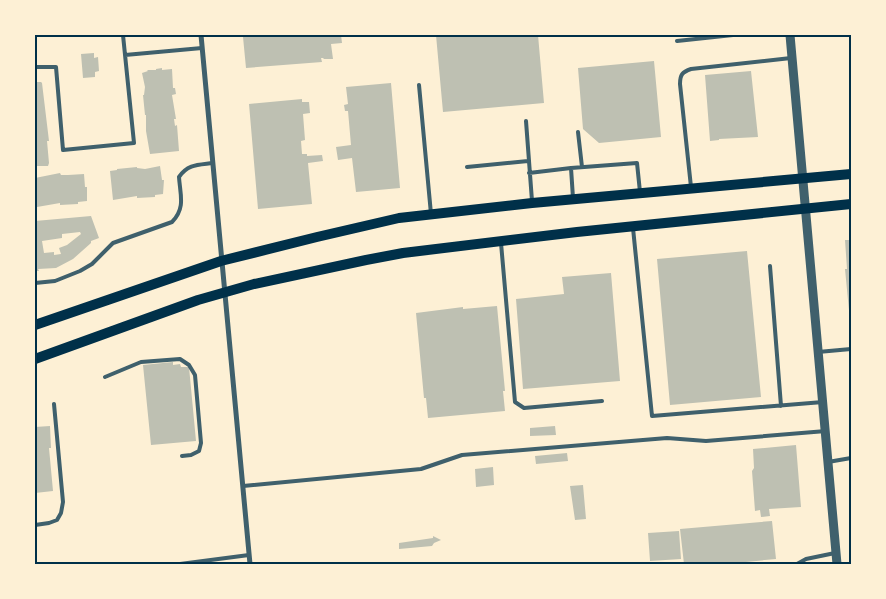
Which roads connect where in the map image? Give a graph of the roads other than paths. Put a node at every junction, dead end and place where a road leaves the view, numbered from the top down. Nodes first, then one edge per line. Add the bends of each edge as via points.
1 (124, 35) edge
2 (201, 35) edge
3 (733, 35) edge
4 (790, 35) edge
5 (677, 41) dead end
6 (202, 48) junction
7 (125, 55) junction
8 (792, 58) junction
9 (35, 67) edge
10 (418, 85) dead end
11 (526, 121) dead end
12 (578, 132) dead end
13 (528, 160) junction
14 (212, 164) junction
15 (467, 167) dead end
16 (582, 167) junction
17 (571, 168) junction
18 (529, 173) junction
19 (851, 174) edge
20 (803, 179) junction
21 (692, 189) junction
22 (640, 194) junction
23 (574, 200) junction
24 (532, 204) junction
25 (851, 204) edge
26 (806, 209) junction
27 (431, 214) junction
28 (633, 226) junction
29 (501, 241) junction
30 (221, 262) junction
31 (770, 266) dead end
32 (35, 284) edge
33 (224, 293) junction
34 (35, 325) edge
35 (851, 349) edge
36 (818, 352) junction
37 (35, 358) edge
38 (105, 377) dead end
39 (602, 401) dead end
40 (823, 402) junction
41 (54, 404) dead end
42 (781, 406) junction
43 (826, 431) junction
44 (182, 456) dead end
45 (851, 458) edge
46 (828, 462) junction
47 (243, 486) junction
48 (35, 525) edge
49 (836, 553) junction
50 (249, 555) junction
51 (180, 564) edge
52 (250, 564) edge
53 (796, 564) edge
54 (838, 564) edge

1 - 7 lane
2 - 6 street
3 - 5 lane
4 - 8 street
6 - 7 lane
6 - 14 street
7 - 9 lane via 134,144 63,150 56,67
8 - 20 street
8 - 21 lane via 684,71 680,84
10 - 27 lane
11 - 13 lane
12 - 16 lane
13 - 15 lane
13 - 18 lane
14 - 30 street
14 - 32 lane via 184,169 179,176 182,207 172,222 113,244 80,271 55,281
16 - 17 lane
16 - 22 lane via 637,162
17 - 18 lane
17 - 23 lane
18 - 24 lane
19 - 20 main road
20 - 21 main road
20 - 26 street
21 - 22 main road
22 - 23 main road
23 - 24 main road
24 - 27 main road
25 - 26 main road
26 - 28 main road
26 - 36 street
27 - 30 main road via 317,236
28 - 29 main road
28 - 42 lane via 652,416
29 - 33 main road via 403,253
29 - 39 lane via 515,402 524,408
30 - 33 street
30 - 34 main road
31 - 42 lane
33 - 37 main road
33 - 47 street
35 - 36 lane
36 - 40 street
38 - 44 lane via 140,362 180,359 189,365 195,375 201,443 199,451
40 - 42 lane
40 - 43 street
41 - 48 lane via 63,502 57,520
43 - 46 street
43 - 47 lane via 706,441 667,438 462,455 420,469
45 - 46 lane
46 - 49 street
47 - 50 street
49 - 53 lane
49 - 54 street
50 - 51 lane
50 - 52 street

